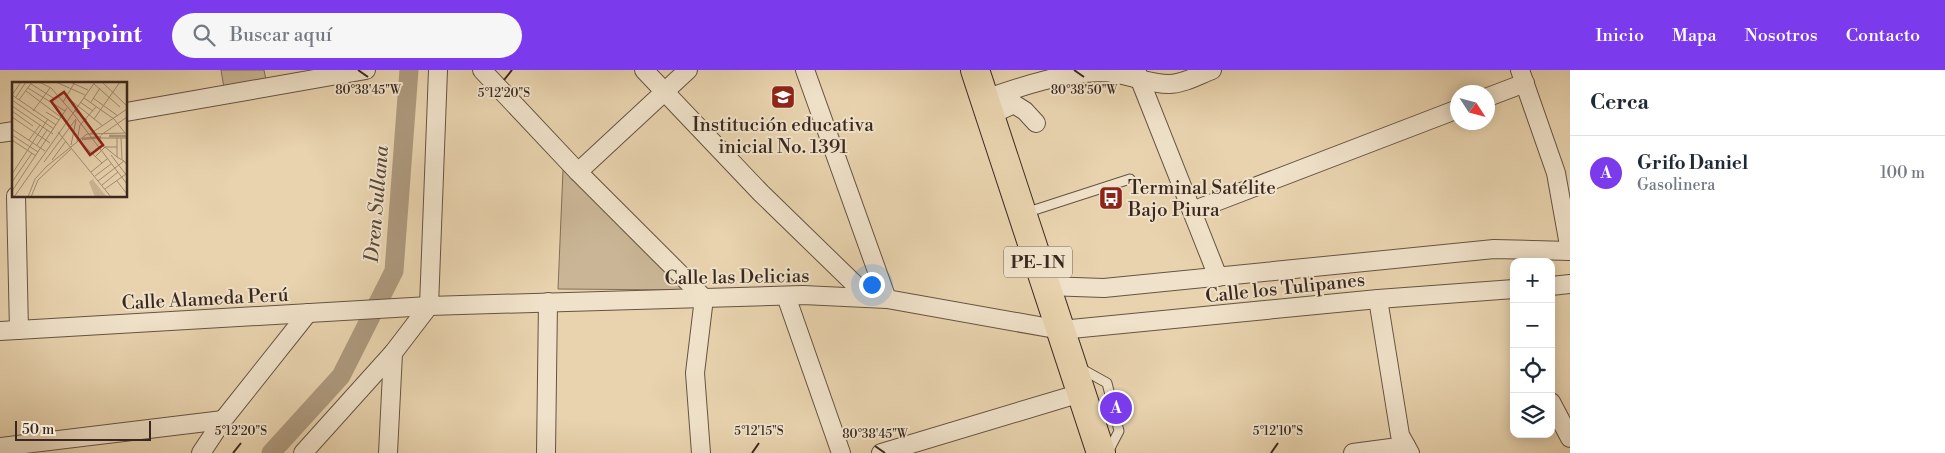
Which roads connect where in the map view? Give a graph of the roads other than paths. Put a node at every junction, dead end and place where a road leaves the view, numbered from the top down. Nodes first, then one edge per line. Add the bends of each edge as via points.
1 (366, 70) edge
2 (438, 70) edge
3 (482, 70) edge
4 (644, 70) edge
5 (688, 70) edge
6 (805, 70) edge
7 (975, 70) edge
8 (1212, 70) edge
9 (1137, 74) edge
10 (1523, 74) edge
11 (665, 92) junction
12 (1495, 92) edge
13 (988, 107) junction
14 (1450, 111) edge
15 (128, 112) edge
16 (1036, 123) dead end
17 (1563, 171) edge
18 (578, 172) junction
19 (1130, 179) dead end
20 (16, 198) edge
21 (1192, 210) junction
22 (1023, 214) junction
23 (1570, 251) edge
24 (1218, 277) junction
25 (1570, 284) edge
26 (1046, 286) junction
27 (1555, 286) edge
28 (1510, 289) edge
29 (786, 296) junction
30 (704, 298) junction
31 (868, 298) junction
32 (887, 299) junction
33 (1378, 299) junction
34 (548, 302) junction
35 (429, 306) junction
36 (412, 307) joint
37 (308, 313) junction
38 (18, 330) junction
39 (1061, 330) junction
40 (0, 331) edge
41 (393, 352) junction
42 (1071, 363) junction
43 (1081, 392) junction
44 (1555, 410) edge
45 (223, 420) junction
46 (1570, 438) edge
47 (0, 447) edge
48 (1408, 449) edge
49 (201, 453) edge
50 (302, 453) edge
51 (388, 453) edge
52 (546, 453) edge
53 (702, 453) edge
54 (840, 453) edge
55 (881, 453) edge
56 (1101, 453) edge
57 (1108, 453) edge
58 (1352, 453) edge

1 - 15 street
2 - 35 street
3 - 18 street
4 - 11 street
5 - 11 street
6 - 32 street
7 - 13 main road, PE-1N
8 - 9 street via 1177,83 1157,82
9 - 13 street via 1076,74 1032,83
9 - 21 street
10 - 12 street
10 - 17 street
11 - 18 street
11 - 31 street via 761,193
13 - 16 street via 1014,104
13 - 22 main road, PE-1N
14 - 21 street
17 - 23 street
18 - 30 street
19 - 22 lane
20 - 38 street
21 - 24 street
22 - 26 main road, PE-1N
23 - 24 street via 1494,249
24 - 26 street via 1104,288
25 - 27 street
26 - 39 main road, PE-1N
28 - 33 street, Calle los Tulipanes
29 - 30 street, Calle las Delicias
29 - 31 street, Calle las Delicias
29 - 54 street
30 - 34 street, Calle las Delicias
30 - 53 street via 695,373
31 - 32 street, Calle las Delicias
32 - 39 street, Calle las Delicias
33 - 39 street, Calle los Tulipanes
33 - 48 street via 1400,435
34 - 35 street, Calle las Delicias
34 - 52 street
35 - 36 street, Calle las Delicias
35 - 41 street
36 - 37 street, Calle Alameda Perú
37 - 38 street, Calle Alameda Perú
37 - 45 street
38 - 40 street, Calle Alameda Perú
39 - 42 main road, PE-1N
41 - 50 street
41 - 51 street
42 - 43 main road, PE-1N
42 - 57 lane via 1107,383 1119,431
43 - 55 street
43 - 56 main road, PE-1N
44 - 46 street
45 - 47 street
45 - 49 street
48 - 58 street

